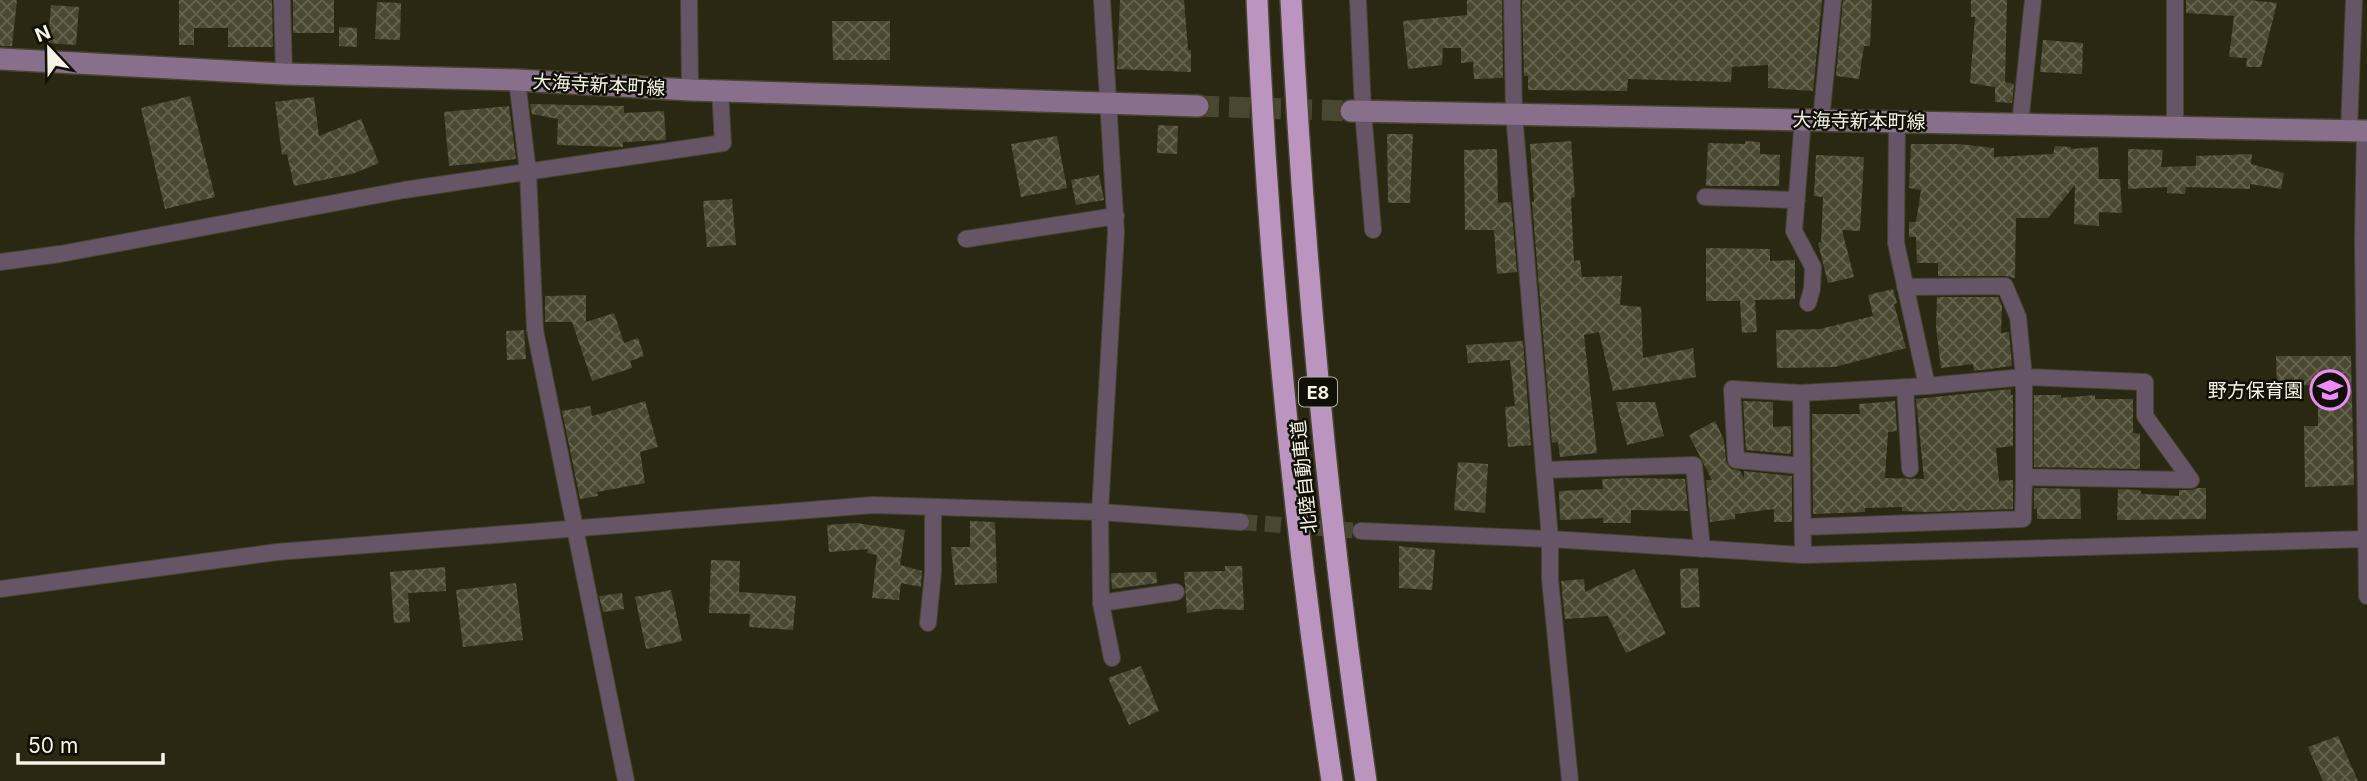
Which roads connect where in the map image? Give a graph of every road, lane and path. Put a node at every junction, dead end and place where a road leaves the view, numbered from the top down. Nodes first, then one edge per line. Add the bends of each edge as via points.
1 (282, 0) edge
2 (689, 0) edge
3 (1102, 0) edge
4 (1257, 0) edge
5 (1291, 0) edge
6 (1358, 0) edge
7 (1512, 0) edge
8 (1833, 0) edge
9 (2033, 0) edge
10 (2175, 0) edge
11 (2354, 0) edge
12 (0, 59) edge
13 (284, 74) junction
14 (517, 80) junction
15 (690, 90) junction
16 (720, 90) junction
17 (1107, 102) junction
18 (1198, 106) tunnel mouth
19 (1357, 111) junction
20 (1514, 114) junction
21 (1812, 120) junction
22 (1897, 121) junction
23 (2020, 124) junction
24 (2175, 128) junction
25 (2360, 130) edge
26 (528, 172) junction
27 (1705, 197) dead end
28 (1797, 200) junction
29 (1116, 216) junction
30 (1373, 230) dead end
31 (966, 239) dead end
32 (0, 262) edge
33 (1905, 287) junction
34 (1808, 303) dead end
35 (2024, 377) junction
36 (1927, 386) junction
37 (1905, 387) junction
38 (1801, 393) junction
39 (1802, 466) junction
40 (1910, 469) dead end
41 (1544, 470) junction
42 (2024, 477) junction
43 (933, 507) junction
44 (1100, 512) junction
45 (1241, 522) tunnel mouth
46 (1803, 527) junction
47 (574, 528) junction
48 (1362, 531) tunnel mouth
49 (1550, 539) junction
50 (2367, 539) edge
51 (1702, 548) junction
52 (1803, 555) junction
53 (0, 589) edge
54 (1175, 592) dead end
55 (2367, 596) edge
56 (1101, 603) junction
57 (928, 623) dead end
58 (1112, 658) dead end
59 (626, 781) edge
60 (1332, 781) edge
61 (1366, 781) edge
62 (1570, 781) edge

1 - 13 street
2 - 15 street
3 - 17 street
4 - 60 highway, 北陸自動車道 / E8 via 1282,364
5 - 61 highway, 北陸自動車道 / E8 via 1315,365
6 - 19 street
7 - 20 street
8 - 21 street
9 - 23 street
10 - 24 street
11 - 25 street
12 - 13 main road, 大海寺新本町線
13 - 14 main road, 大海寺新本町線
14 - 15 main road, 大海寺新本町線
14 - 26 street
15 - 16 main road, 大海寺新本町線
16 - 17 main road, 大海寺新本町線
16 - 26 street via 723,143
17 - 18 main road, 大海寺新本町線
17 - 29 street
19 - 20 main road, 大海寺新本町線
19 - 30 street
20 - 21 main road, 大海寺新本町線
20 - 41 street
21 - 22 main road, 大海寺新本町線
21 - 28 street
22 - 23 main road, 大海寺新本町線
22 - 33 street via 1896,243
23 - 24 main road, 大海寺新本町線
24 - 25 main road, 大海寺新本町線
25 - 50 street
26 - 32 street
26 - 47 street via 535,330
27 - 28 street
28 - 34 street via 1794,231 1813,267
29 - 31 street
29 - 44 street
33 - 35 street via 2005,286 2018,317
33 - 36 street
35 - 36 street
35 - 42 street
35 - 42 street via 2144,382 2145,416 2191,480
36 - 37 street
37 - 38 street
37 - 40 street
38 - 39 street
38 - 39 street via 1732,388 1736,460
39 - 46 street
41 - 49 street
41 - 51 street via 1694,464
42 - 46 street via 2023,519
43 - 44 street
43 - 47 street via 873,505
43 - 57 street
44 - 45 street
44 - 56 street
46 - 52 street
47 - 53 street via 276,552
47 - 59 street
48 - 49 street
49 - 51 street
49 - 62 street
50 - 52 street
50 - 55 street
51 - 52 street
54 - 56 street
56 - 58 street

